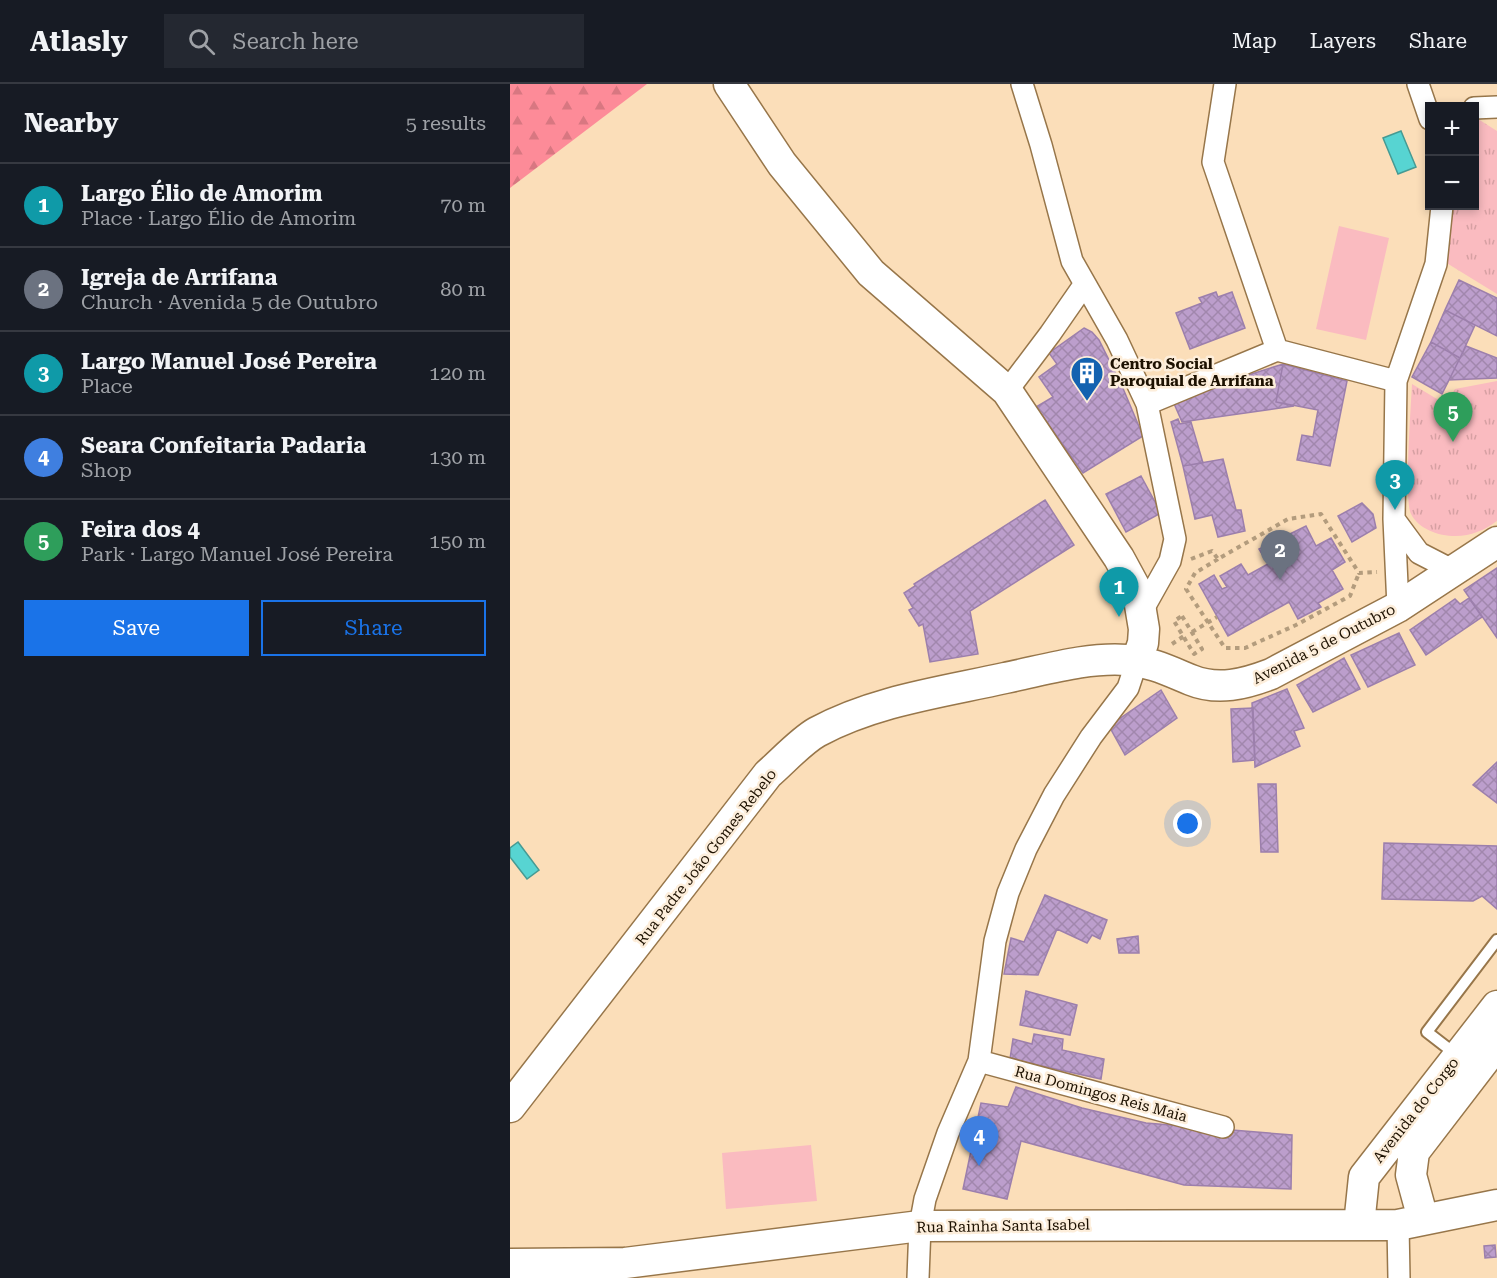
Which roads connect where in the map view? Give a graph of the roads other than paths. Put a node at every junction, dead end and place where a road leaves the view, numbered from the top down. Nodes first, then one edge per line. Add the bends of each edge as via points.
1 (729, 84) edge
2 (1022, 84) edge
3 (1225, 84) edge
4 (1418, 84) edge
5 (1425, 104) edge
6 (1497, 107) edge
7 (1479, 108) edge
8 (1442, 210) edge
9 (1084, 285) junction
10 (1277, 350) junction
11 (1396, 381) junction
12 (1007, 391) junction
13 (1147, 404) junction
14 (1394, 519) junction
15 (1497, 542) edge
16 (1454, 571) junction
17 (1398, 607) junction
18 (1142, 611) junction
19 (1137, 661) junction
20 (1497, 939) edge
21 (1497, 1006) edge
22 (1497, 1044) edge
23 (979, 1061) junction
24 (1467, 1063) junction
25 (510, 1107) edge
26 (1223, 1128) dead end
27 (1497, 1205) edge
28 (1410, 1222) junction
29 (1359, 1225) junction
30 (920, 1226) junction
31 (510, 1264) edge
32 (918, 1278) edge
33 (1400, 1278) edge

1 - 12 street via 782,164 871,273
2 - 9 street via 1072,261
3 - 10 street via 1213,162
4 - 5 street
6 - 7 street
8 - 11 street via 1436,264
9 - 12 street
9 - 13 street via 1117,340
10 - 11 street
10 - 13 street
11 - 14 street
12 - 18 street via 1119,558 1138,593
13 - 18 street via 1175,539 1170,561
14 - 16 street via 1419,553
14 - 17 street
15 - 16 street, Avenida 5 de Outubro
16 - 17 street, Avenida 5 de Outubro
17 - 19 street, Avenida 5 de Outubro via 1271,674 1235,686 1194,681
18 - 19 street via 1143,643
19 - 23 street via 1128,688 1054,795 1008,893 995,941
19 - 25 street, Rua Padre João Gomes Rebelo via 1080,662 928,695 865,711 815,733 768,774
20 - 24 lane via 1427,1032
21 - 24 street, Avenida do Corgo
22 - 24 street, Avenida do Corgo
23 - 26 street, Rua Domingos Reis Maia
23 - 30 street via 929,1183
24 - 28 street, Avenida do Corgo via 1414,1152
24 - 29 street, Avenida do Corgo via 1364,1177
27 - 28 street, Rua Rainha Santa Isabel
28 - 29 street, Rua Rainha Santa Isabel
28 - 33 street
29 - 30 street, Rua Rainha Santa Isabel
30 - 31 street, Rua Rainha Santa Isabel via 625,1263
30 - 32 street

